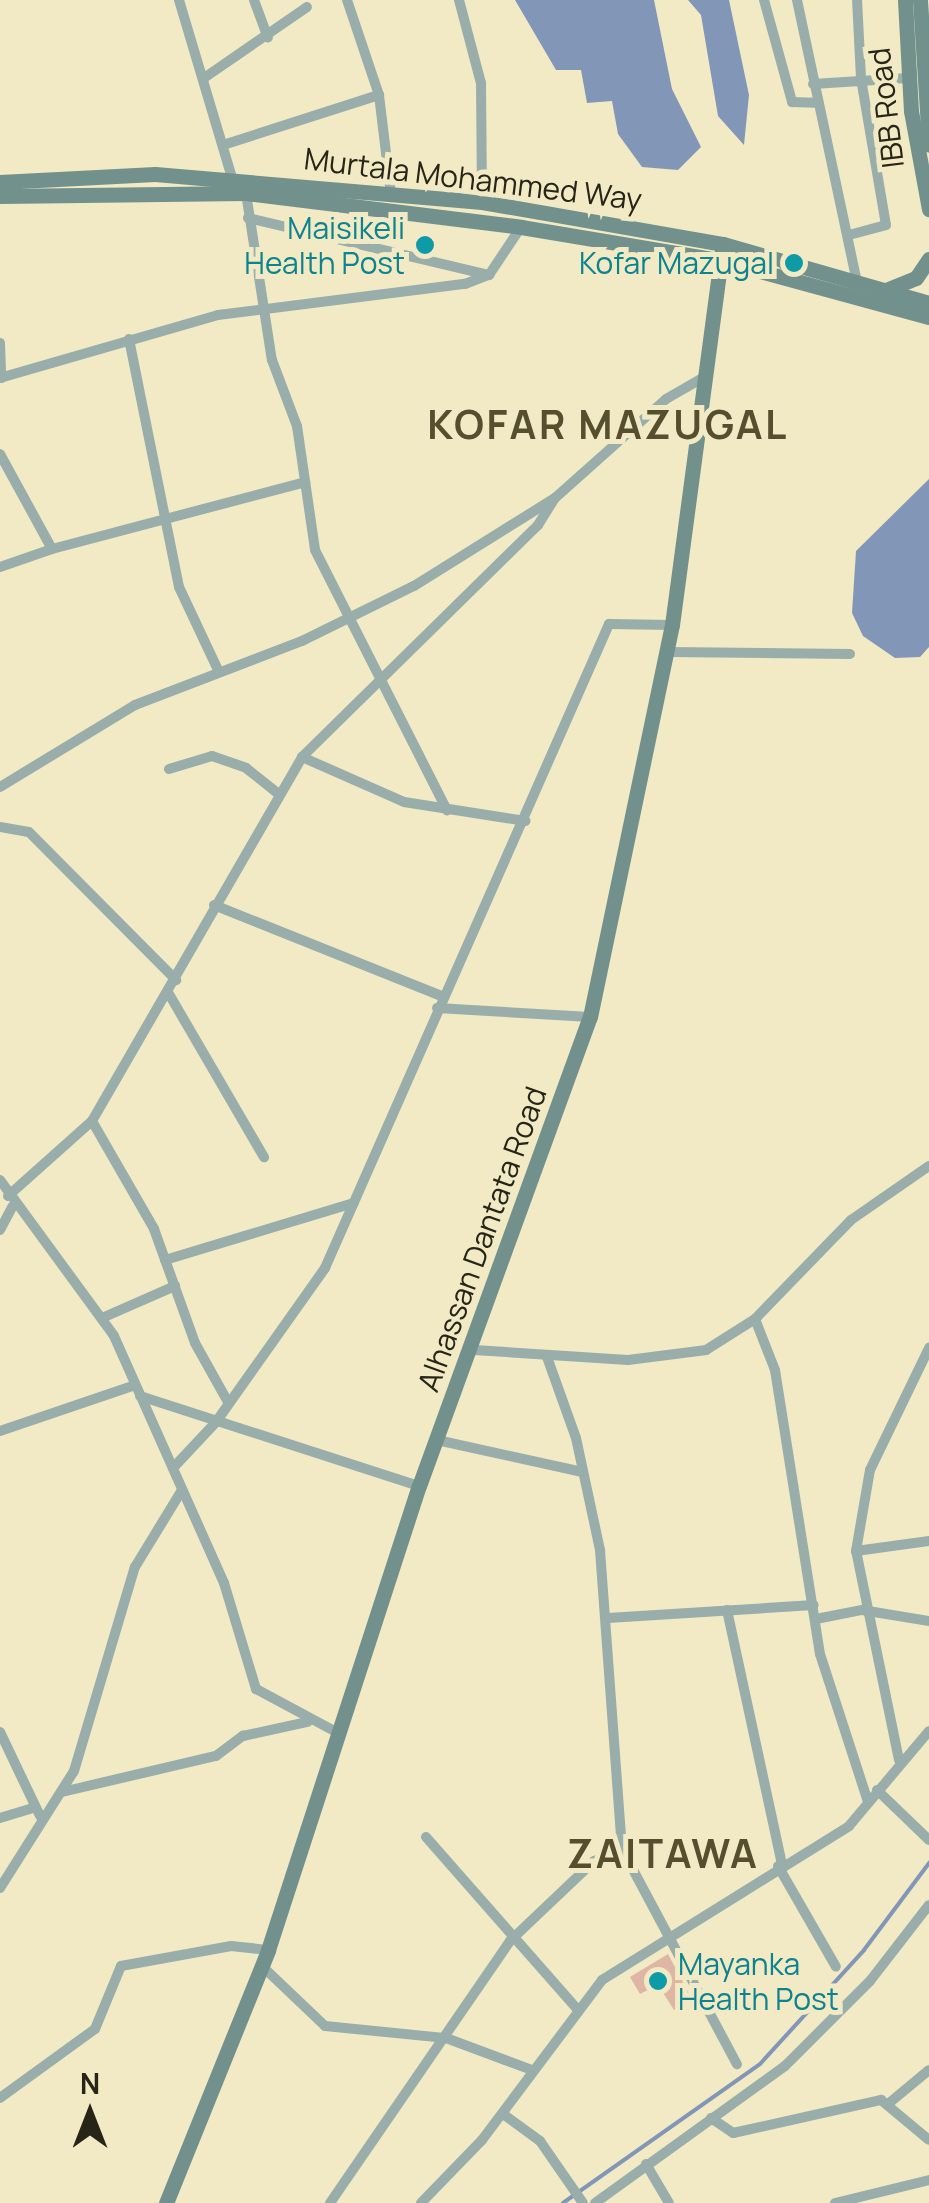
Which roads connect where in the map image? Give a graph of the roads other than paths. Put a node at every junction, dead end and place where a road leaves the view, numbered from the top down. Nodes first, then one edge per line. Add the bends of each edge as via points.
1 (179, 0) edge
2 (254, 0) edge
3 (347, 0) edge
4 (459, 0) edge
5 (764, 0) edge
6 (797, 0) edge
7 (857, 0) edge
8 (904, 0) edge
9 (920, 0) edge
10 (307, 7) dead end
11 (268, 38) junction
12 (204, 78) junction
13 (860, 78) junction
14 (908, 78) junction
15 (813, 84) junction
16 (379, 95) junction
17 (815, 103) junction
18 (926, 106) edge
19 (929, 144) edge
20 (223, 145) junction
21 (232, 178) junction
22 (0, 182) edge
23 (246, 193) junction
24 (392, 194) junction
25 (0, 196) edge
26 (482, 202) junction
27 (929, 209) edge
28 (248, 218) junction
29 (521, 227) junction
30 (849, 236) junction
31 (721, 252) junction
32 (929, 259) edge
33 (489, 275) junction
34 (857, 282) junction
35 (885, 290) junction
36 (929, 303) edge
37 (262, 310) junction
38 (929, 317) edge
39 (129, 339) junction
40 (0, 343) edge
41 (706, 376) junction
42 (1, 378) edge
43 (0, 454) edge
44 (305, 482) junction
45 (555, 498) junction
46 (165, 525) junction
47 (52, 549) junction
48 (0, 567) edge
49 (348, 620) junction
50 (672, 625) junction
51 (667, 652) junction
52 (850, 654) dead end
53 (219, 672) junction
54 (378, 684) junction
55 (302, 756) junction
56 (169, 769) dead end
57 (0, 787) edge
58 (280, 795) junction
59 (447, 810) junction
60 (526, 821) junction
61 (0, 827) edge
62 (214, 906) junction
63 (176, 980) junction
64 (169, 994) junction
65 (442, 996) junction
66 (437, 1008) junction
67 (590, 1018) junction
68 (92, 1121) junction
69 (264, 1157) dead end
70 (929, 1166) edge
71 (0, 1180) edge
72 (11, 1201) junction
73 (354, 1204) junction
74 (0, 1230) edge
75 (165, 1260) junction
76 (174, 1286) junction
77 (102, 1318) junction
78 (755, 1319) junction
79 (929, 1348) edge
80 (474, 1350) junction
81 (547, 1357) junction
82 (138, 1391) junction
83 (228, 1402) junction
84 (216, 1422) junction
85 (0, 1431) edge
86 (437, 1440) junction
87 (173, 1468) junction
88 (583, 1472) junction
89 (418, 1486) junction
90 (182, 1490) junction
91 (929, 1541) edge
92 (856, 1551) junction
93 (814, 1605) junction
94 (727, 1610) junction
95 (862, 1610) junction
96 (608, 1618) junction
97 (816, 1619) junction
98 (929, 1620) edge
99 (308, 1722) junction
100 (929, 1731) edge
101 (0, 1732) edge
102 (340, 1734) junction
103 (899, 1760) junction
104 (877, 1790) junction
105 (62, 1792) junction
106 (868, 1802) junction
107 (37, 1812) junction
108 (0, 1818) edge
109 (426, 1836) dead end
110 (929, 1840) edge
111 (622, 1849) junction
112 (780, 1865) junction
113 (0, 1888) edge
114 (929, 1905) edge
115 (665, 1937) junction
116 (510, 1940) junction
117 (265, 1958) junction
118 (836, 1967) dead end
119 (577, 2009) junction
120 (446, 2038) junction
121 (736, 2064) dead end
122 (532, 2070) junction
123 (929, 2070) edge
124 (0, 2098) edge
125 (888, 2104) junction
126 (503, 2114) junction
127 (711, 2118) junction
128 (929, 2140) edge
129 (646, 2164) junction
130 (929, 2180) edge
131 (879, 2200) edge
132 (587, 2202) edge
133 (166, 2203) edge
134 (330, 2203) edge
135 (422, 2203) edge
136 (669, 2203) edge
137 (836, 2203) edge

1 - 12 street
2 - 11 street
3 - 16 street
4 - 26 street via 481,83
5 - 17 street via 792,102
6 - 15 street
7 - 13 street
8 - 14 main road, IBB Road
9 - 18 main road, IBB Road
10 - 11 street
11 - 12 street
12 - 20 street
13 - 14 street
13 - 15 street
13 - 30 street via 886,225
14 - 27 main road, IBB Road
15 - 17 street
16 - 20 street
16 - 24 street
17 - 30 street
18 - 19 main road, IBB Road
20 - 21 street
21 - 22 main road, Murtala Mohammed Way
21 - 24 main road, Murtala Mohammed Way
23 - 25 main road, Murtala Mohammed Way
23 - 28 street
23 - 29 main road, Murtala Mohammed Way
24 - 26 main road, Murtala Mohammed Way
26 - 31 main road, Murtala Mohammed Way
28 - 33 street
28 - 37 street
29 - 31 main road, Murtala Mohammed Way
29 - 33 street
30 - 34 street
31 - 34 main road, Murtala Mohammed Way
31 - 38 main road, Murtala Mohammed Way
31 - 41 main road, Alhassan Dantata Road
32 - 35 main road via 916,278
33 - 37 street via 431,291
34 - 35 main road, Murtala Mohammed Way
35 - 36 main road, Murtala Mohammed Way
37 - 39 street
37 - 44 street
39 - 42 street
39 - 46 street
40 - 42 street
41 - 45 street via 666,400
41 - 50 main road, Alhassan Dantata Road
43 - 47 street
44 - 46 street
44 - 49 street via 315,550
45 - 49 street
45 - 54 street
46 - 47 street
46 - 53 street via 178,586
47 - 48 street
49 - 53 street
49 - 54 street
50 - 51 main road, Alhassan Dantata Road
50 - 60 street via 609,624
51 - 52 street
51 - 67 main road, Alhassan Dantata Road
53 - 57 street via 134,705
54 - 55 street
54 - 59 street
55 - 58 street
55 - 59 street via 404,802
56 - 58 street via 212,756 246,768
58 - 62 street
59 - 60 street
60 - 65 street
61 - 63 street via 29,832
62 - 63 street
62 - 65 street
63 - 64 street
64 - 68 street
64 - 69 street
65 - 66 street
66 - 67 street
66 - 73 street
67 - 80 main road, Alhassan Dantata Road
68 - 72 street
68 - 75 street
70 - 78 street via 852,1220
71 - 72 street
72 - 74 street
72 - 77 street
73 - 75 street
73 - 83 street via 325,1268
75 - 76 street
76 - 77 street
76 - 83 street
77 - 82 street
78 - 81 street via 690,1355
78 - 93 street via 775,1370
79 - 92 street via 870,1470
80 - 81 street
80 - 86 main road, Alhassan Dantata Road
81 - 88 street
82 - 84 street
82 - 85 street
82 - 87 street
83 - 84 street
84 - 87 street
84 - 89 street
86 - 88 street
86 - 89 main road, Alhassan Dantata Road
87 - 90 street
88 - 96 street
89 - 102 main road, Alhassan Dantata Road
90 - 99 street via 224,1583 256,1689
90 - 105 street via 135,1566 84,1745
91 - 92 street
92 - 95 street
93 - 94 street
93 - 97 street
94 - 96 street
94 - 112 street
95 - 97 street
95 - 98 street
95 - 103 street
96 - 111 street
97 - 106 street
99 - 102 street
99 - 105 street via 243,1736 216,1756
100 - 103 street
101 - 107 street
102 - 117 main road, Alhassan Dantata Road
103 - 104 street
104 - 106 street
104 - 110 street
105 - 107 street
106 - 112 street via 839,1832
107 - 108 street
107 - 113 street
109 - 116 street
111 - 115 street
111 - 116 street via 594,1861
112 - 115 street
112 - 118 street
114 - 127 street via 870,1981 785,2066
115 - 119 street via 602,1980
115 - 121 street
116 - 119 street
116 - 120 street
117 - 120 street via 325,2026
117 - 124 street via 232,1946 121,1966 95,2028
117 - 133 main road, Alhassan Dantata Road
119 - 122 street
120 - 122 street
120 - 134 street
122 - 126 street
123 - 125 street
125 - 127 street via 733,2132
125 - 128 street
126 - 132 street via 540,2141
126 - 135 street
127 - 129 street
129 - 132 street
129 - 136 street
130 - 131 street
131 - 137 street

